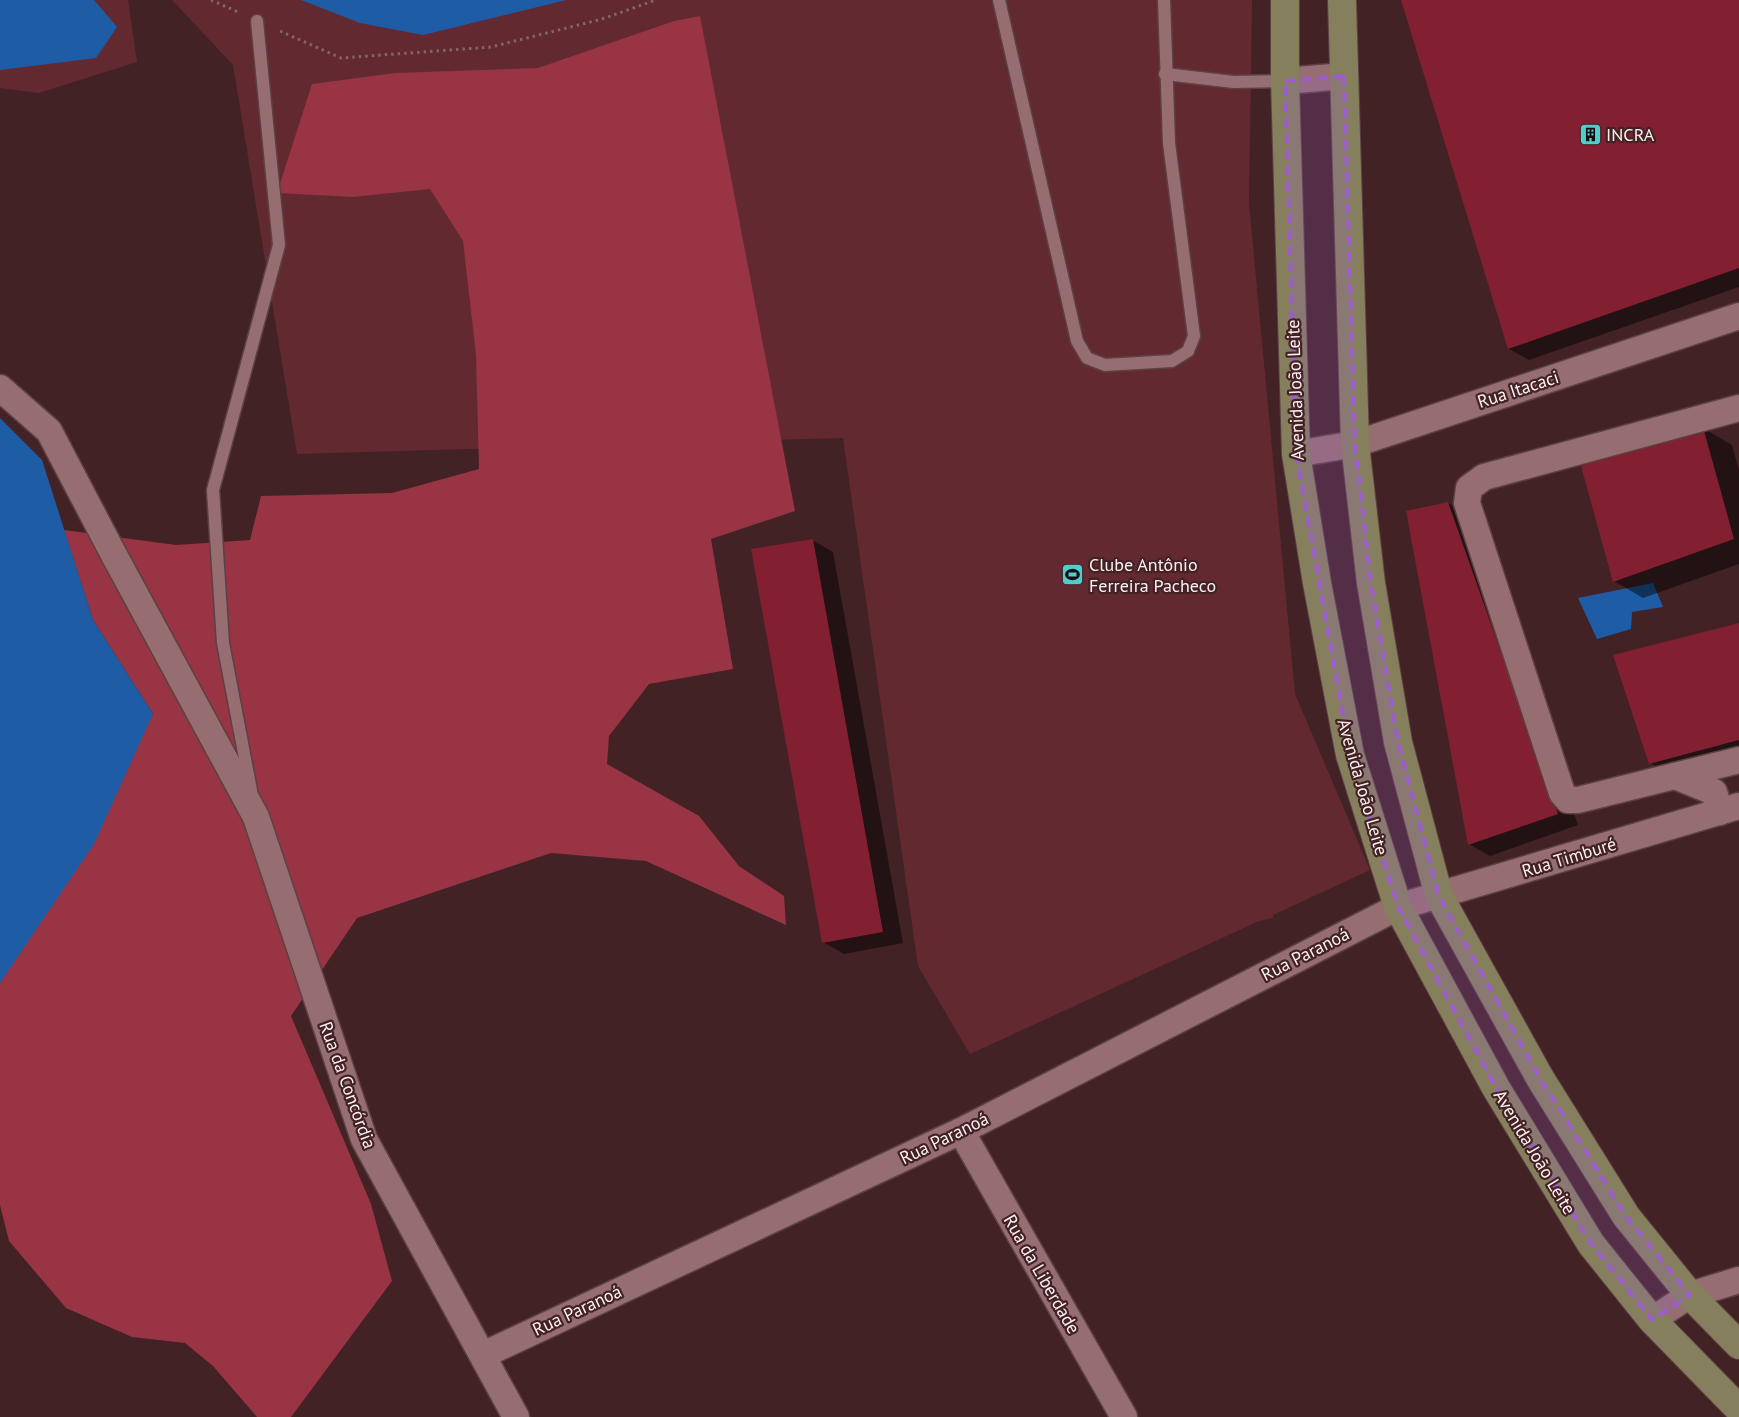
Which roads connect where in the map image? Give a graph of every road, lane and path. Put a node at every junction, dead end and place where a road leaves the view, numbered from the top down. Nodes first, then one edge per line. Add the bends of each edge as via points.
1 (211, 0) edge
2 (656, 0) edge
3 (998, 0) edge
4 (1164, 0) edge
5 (1285, 0) edge
6 (1342, 0) edge
7 (257, 21) junction
8 (1165, 74) junction
9 (1344, 76) junction
10 (1285, 81) junction
11 (1739, 316) edge
12 (0, 388) edge
13 (1739, 408) edge
14 (1355, 444) junction
15 (1296, 454) junction
16 (1739, 760) edge
17 (1675, 776) junction
18 (1729, 809) edge
19 (256, 817) junction
20 (1439, 896) junction
21 (1398, 907) junction
22 (961, 1130) junction
23 (1739, 1280) edge
24 (1690, 1295) junction
25 (1652, 1320) junction
26 (1739, 1345) edge
27 (483, 1354) junction
28 (1739, 1409) edge
29 (516, 1417) edge
30 (1124, 1417) edge

1 - 7 path
2 - 7 path via 602,19 491,47 341,58
3 - 8 lane via 1077,341 1087,358 1104,365 1172,361 1188,351 1194,336 1169,143
4 - 8 lane
5 - 10 street, Avenida João Leite
6 - 9 street
7 - 19 lane via 279,246 213,490 223,643
8 - 10 lane via 1234,82
9 - 10 street
9 - 14 street
10 - 15 street, Avenida João Leite
11 - 14 street, Rua Itacaci
12 - 19 street, Rua da Concórdia via 50,430 118,564
13 - 17 street via 1484,477 1469,488 1467,503 1562,792 1568,800 1578,800
14 - 15 street, Rua Itacaci
14 - 20 street via 1371,583 1398,742
15 - 21 street, Avenida João Leite via 1350,755
16 - 17 street
17 - 18 street via 1714,792
18 - 20 street, Rua Timburé
19 - 27 street, Rua da Concórdia via 364,1139
20 - 21 street, Rua Timburé
20 - 24 street via 1540,1078 1626,1216
21 - 22 street, Rua Paranoá
21 - 25 street, Avenida João Leite via 1496,1088 1586,1236
22 - 27 street, Rua Paranoá
22 - 30 street, Rua da Liberdade
23 - 24 street
24 - 25 street
24 - 26 street
25 - 28 street, Avenida João Leite
27 - 29 street, Rua da Concórdia

